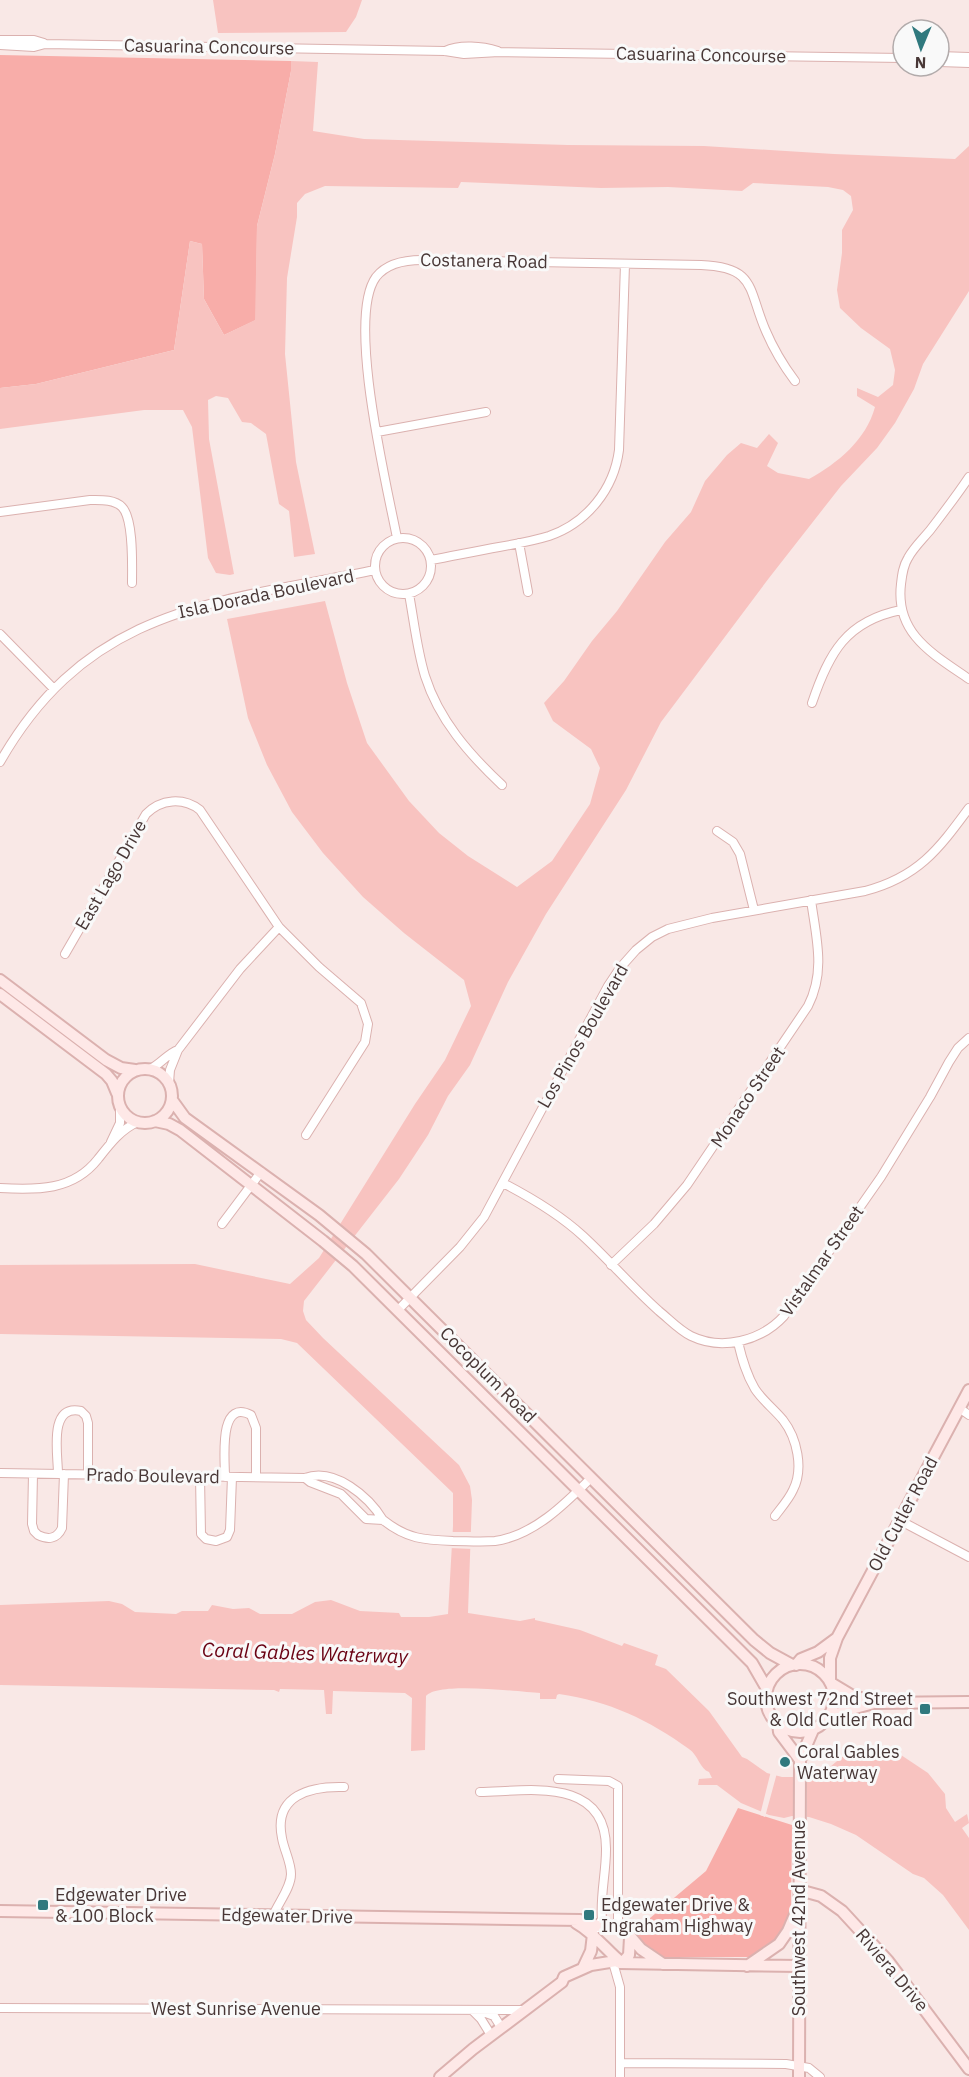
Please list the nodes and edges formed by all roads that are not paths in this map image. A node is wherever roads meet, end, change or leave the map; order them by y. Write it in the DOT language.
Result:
graph roads {
  1 [pos="0,40"];
  2 [pos="45,44"];
  3 [pos="0,45"];
  4 [pos="951,56"];
  5 [pos="969,57"];
  6 [pos="891,58"];
  7 [pos="951,62"];
  8 [pos="969,63"];
  9 [pos="625,264"];
  10 [pos="795,381"];
  11 [pos="486,412"];
  12 [pos="377,432"];
  13 [pos="969,477"];
  14 [pos="0,512"];
  15 [pos="397,538"];
  16 [pos="519,543"];
  17 [pos="430,561"];
  18 [pos="375,570"];
  19 [pos="132,583"];
  20 [pos="528,592"];
  21 [pos="409,594"];
  22 [pos="901,610"];
  23 [pos="0,633"];
  24 [pos="969,679"];
  25 [pos="54,689"];
  26 [pos="812,704"];
  27 [pos="0,762"];
  28 [pos="502,785"];
  29 [pos="969,808"];
  30 [pos="717,831"];
  31 [pos="811,900"];
  32 [pos="753,910"];
  33 [pos="279,927"];
  34 [pos="65,954"];
  35 [pos="0,980"];
  36 [pos="0,994"];
  37 [pos="969,1038"];
  38 [pos="178,1050"];
  39 [pos="150,1069"];
  40 [pos="135,1070"];
  41 [pos="169,1083"];
  42 [pos="118,1094"];
  43 [pos="172,1100"];
  44 [pos="120,1107"];
  45 [pos="155,1121"];
  46 [pos="138,1122"];
  47 [pos="306,1135"];
  48 [pos="111,1142"];
  49 [pos="261,1172"];
  50 [pos="503,1183"];
  51 [pos="251,1186"];
  52 [pos="0,1188"];
  53 [pos="222,1224"];
  54 [pos="611,1265"];
  55 [pos="411,1298"];
  56 [pos="398,1310"];
  57 [pos="738,1342"];
  58 [pos="969,1390"];
  59 [pos="959,1408"];
  60 [pos="969,1415"];
  61 [pos="0,1473"];
  62 [pos="33,1474"];
  63 [pos="61,1474"];
  64 [pos="88,1474"];
  65 [pos="200,1476"];
  66 [pos="229,1477"];
  67 [pos="256,1477"];
  68 [pos="305,1478"];
  69 [pos="591,1478"];
  70 [pos="579,1490"];
  71 [pos="775,1516"];
  72 [pos="383,1520"];
  73 [pos="899,1520"];
  74 [pos="969,1557"];
  75 [pos="837,1638"];
  76 [pos="794,1665"];
  77 [pos="831,1683"];
  78 [pos="767,1689"];
  79 [pos="969,1702"];
  80 [pos="874,1703"];
  81 [pos="826,1720"];
  82 [pos="778,1724"];
  83 [pos="813,1730"];
  84 [pos="800,1765"];
  85 [pos="558,1779"];
  86 [pos="344,1787"];
  87 [pos="480,1792"];
  88 [pos="799,1890"];
  89 [pos="799,1907"];
  90 [pos="0,1911"];
  91 [pos="273,1916"];
  92 [pos="604,1927"];
  93 [pos="630,1938"];
  94 [pos="603,1946"];
  95 [pos="619,1964"];
  96 [pos="663,1964"];
  97 [pos="747,1966"];
  98 [pos="799,1966"];
  99 [pos="583,1968"];
  100 [pos="562,1982"];
  101 [pos="0,2008"];
  102 [pos="524,2010"];
  103 [pos="476,2011"];
  104 [pos="501,2027"];
  105 [pos="491,2035"];
  106 [pos="620,2063"];
  107 [pos="969,2069"];
  108 [pos="799,2071"];
  109 [pos="440,2077"];
  110 [pos="620,2077"];
  111 [pos="820,2077"];
  1 -- 2 [label="street, Casuarina Concourse"];
  2 -- 3 [label="street, Casuarina Concourse"];
  2 -- 6 [label="street, Casuarina Concourse"];
  4 -- 5 [label="street"];
  7 -- 8 [label="street"];
  9 -- 10 [label="street, Costanera Road"];
  9 -- 12 [label="street, Costanera Road"];
  9 -- 16 [label="street"];
  11 -- 12 [label="street"];
  12 -- 15 [label="street, Costanera Road"];
  13 -- 22 [label="street"];
  14 -- 19 [label="street"];
  15 -- 17 [label="street"];
  15 -- 18 [label="street"];
  16 -- 17 [label="street"];
  16 -- 20 [label="street"];
  17 -- 21 [label="street"];
  18 -- 21 [label="street"];
  18 -- 25 [label="street, Isla Dorada Boulevard"];
  21 -- 28 [label="street"];
  22 -- 24 [label="street"];
  22 -- 26 [label="street"];
  23 -- 25 [label="street"];
  25 -- 27 [label="street, Isla Dorada Boulevard"];
  29 -- 31 [label="street, Los Pinos Boulevard"];
  30 -- 32 [label="street"];
  31 -- 32 [label="street, Los Pinos Boulevard"];
  31 -- 54 [label="street, Monaco Street"];
  32 -- 50 [label="street, Los Pinos Boulevard"];
  33 -- 34 [label="street, East Lago Drive"];
  33 -- 38 [label="street"];
  33 -- 47 [label="street, East Lago Drive"];
  35 -- 40 [label="street"];
  36 -- 42 [label="street"];
  37 -- 57 [label="street, Vistalmar Street"];
  38 -- 39 [label="street"];
  38 -- 41 [label="street"];
  39 -- 40 [label="street"];
  39 -- 41 [label="street"];
  40 -- 42 [label="street"];
  41 -- 43 [label="street"];
  42 -- 44 [label="street"];
  43 -- 45 [label="street"];
  43 -- 49 [label="street, Cocoplum Road"];
  44 -- 46 [label="street"];
  44 -- 48 [label="street"];
  45 -- 46 [label="street, Cocoplum Road"];
  45 -- 51 [label="street, Cocoplum Road"];
  46 -- 48 [label="street"];
  48 -- 52 [label="street"];
  49 -- 51 [label="street"];
  49 -- 55 [label="street, Cocoplum Road"];
  50 -- 54 [label="street, Vistalmar Street"];
  50 -- 55 [label="street, Los Pinos Boulevard"];
  51 -- 53 [label="street"];
  51 -- 56 [label="street, Cocoplum Road"];
  54 -- 57 [label="street, Vistalmar Street"];
  55 -- 56 [label="street, Los Pinos Boulevard"];
  55 -- 69 [label="street, Cocoplum Road"];
  56 -- 70 [label="street, Cocoplum Road"];
  57 -- 71 [label="street"];
  58 -- 59 [label="street, Old Cutler Road"];
  59 -- 60 [label="street"];
  59 -- 73 [label="street, Old Cutler Road"];
  61 -- 62 [label="street, Prado Boulevard"];
  62 -- 63 [label="street, Prado Boulevard"];
  62 -- 63 [label="street"];
  63 -- 64 [label="street, Prado Boulevard"];
  63 -- 64 [label="street"];
  64 -- 65 [label="street, Prado Boulevard"];
  65 -- 66 [label="street, Prado Boulevard"];
  65 -- 66 [label="street"];
  66 -- 67 [label="street, Prado Boulevard"];
  66 -- 67 [label="street"];
  67 -- 68 [label="street, Prado Boulevard"];
  68 -- 72 [label="street, Prado Boulevard"];
  68 -- 72 [label="street, Prado Boulevard"];
  69 -- 70 [label="street, Prado Boulevard"];
  69 -- 76 [label="street, Cocoplum Road"];
  70 -- 72 [label="street, Prado Boulevard"];
  70 -- 78 [label="street, Cocoplum Road"];
  73 -- 74 [label="street"];
  73 -- 75 [label="street, Old Cutler Road"];
  75 -- 76 [label="street, Old Cutler Road"];
  75 -- 77 [label="street, Old Cutler Road"];
  76 -- 77 [label="street"];
  76 -- 78 [label="street"];
  77 -- 80 [label="street"];
  77 -- 81 [label="street"];
  78 -- 82 [label="street"];
  79 -- 80 [label="street"];
  80 -- 81 [label="street"];
  81 -- 83 [label="street"];
  82 -- 83 [label="street"];
  82 -- 84 [label="street"];
  83 -- 84 [label="street, Southwest 42nd Avenue"];
  84 -- 88 [label="street, Southwest 42nd Avenue"];
  85 -- 92 [label="street"];
  86 -- 91 [label="street"];
  87 -- 92 [label="street"];
  88 -- 89 [label="street, Southwest 42nd Avenue"];
  88 -- 107 [label="street, Riviera Drive"];
  89 -- 97 [label="street"];
  89 -- 98 [label="street, Southwest 42nd Avenue"];
  90 -- 91 [label="street, Edgewater Drive"];
  91 -- 92 [label="street, Edgewater Drive"];
  92 -- 93 [label="street"];
  92 -- 94 [label="street, Edgewater Drive"];
  92 -- 94 [label="street"];
  92 -- 99 [label="street"];
  93 -- 95 [label="street"];
  93 -- 96 [label="street"];
  94 -- 95 [label="street, Edgewater Drive"];
  95 -- 96 [label="street"];
  95 -- 99 [label="street"];
  95 -- 100 [label="street"];
  95 -- 106 [label="street"];
  96 -- 97 [label="street"];
  97 -- 98 [label="street"];
  98 -- 108 [label="street, Southwest 42nd Avenue"];
  99 -- 100 [label="street"];
  100 -- 102 [label="street"];
  101 -- 103 [label="street, West Sunrise Avenue"];
  102 -- 103 [label="street, West Sunrise Avenue"];
  102 -- 104 [label="street"];
  103 -- 104 [label="street"];
  103 -- 105 [label="street"];
  104 -- 105 [label="street"];
  105 -- 109 [label="street"];
  106 -- 108 [label="street"];
  106 -- 110 [label="street"];
  108 -- 111 [label="street"];
}
